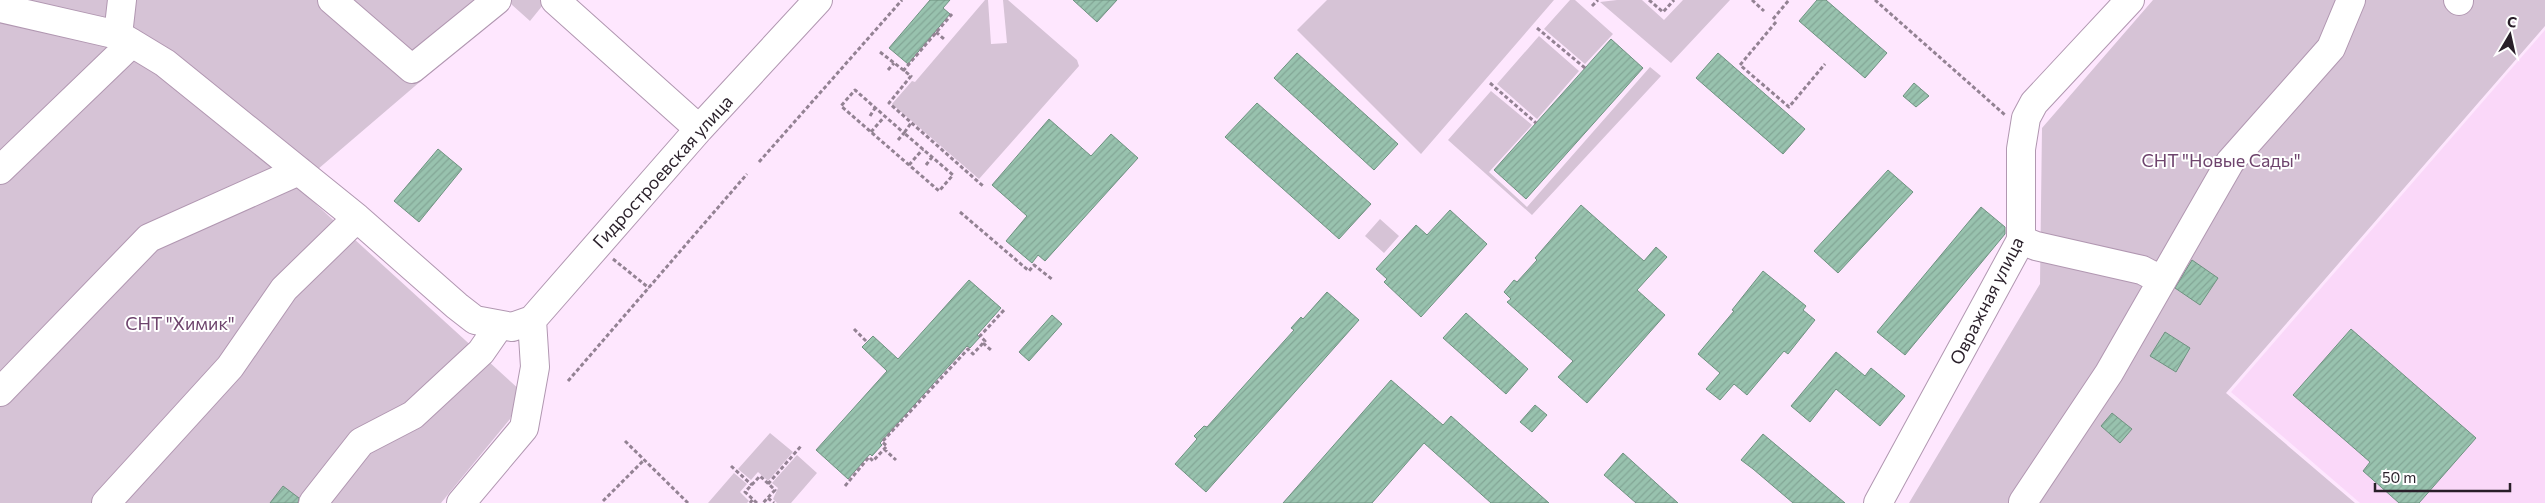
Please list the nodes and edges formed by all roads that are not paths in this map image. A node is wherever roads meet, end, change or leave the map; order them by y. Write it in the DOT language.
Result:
graph roads {
  1 [pos="122,0"];
  2 [pos="332,0"];
  3 [pos="497,0"];
  4 [pos="555,0"];
  5 [pos="818,0"];
  6 [pos="2130,0"];
  7 [pos="2351,0"];
  8 [pos="0,8"];
  9 [pos="125,39"];
  10 [pos="699,129"];
  11 [pos="0,170"];
  12 [pos="299,171"];
  13 [pos="357,218"];
  14 [pos="2021,240"];
  15 [pos="2162,280"];
  16 [pos="532,320"];
  17 [pos="499,326"];
  18 [pos="0,392"];
  19 [pos="2023,502"];
  20 [pos="106,503"];
  21 [pos="313,503"];
  22 [pos="461,503"];
  23 [pos="1878,503"];
  1 -- 9 [label="street"];
  2 -- 3 [label="street"];
  4 -- 10 [label="street"];
  5 -- 10 [label="street, Гидростроевская улица"];
  6 -- 14 [label="street, Овражная улица"];
  7 -- 15 [label="street"];
  8 -- 9 [label="street"];
  9 -- 11 [label="street"];
  9 -- 12 [label="street"];
  10 -- 16 [label="street, Гидростроевская улица"];
  12 -- 13 [label="street"];
  12 -- 18 [label="street"];
  13 -- 17 [label="street"];
  13 -- 20 [label="street"];
  14 -- 15 [label="street"];
  14 -- 23 [label="street, Овражная улица"];
  15 -- 19 [label="street"];
  16 -- 17 [label="street"];
  16 -- 22 [label="street"];
  17 -- 21 [label="street"];
}
